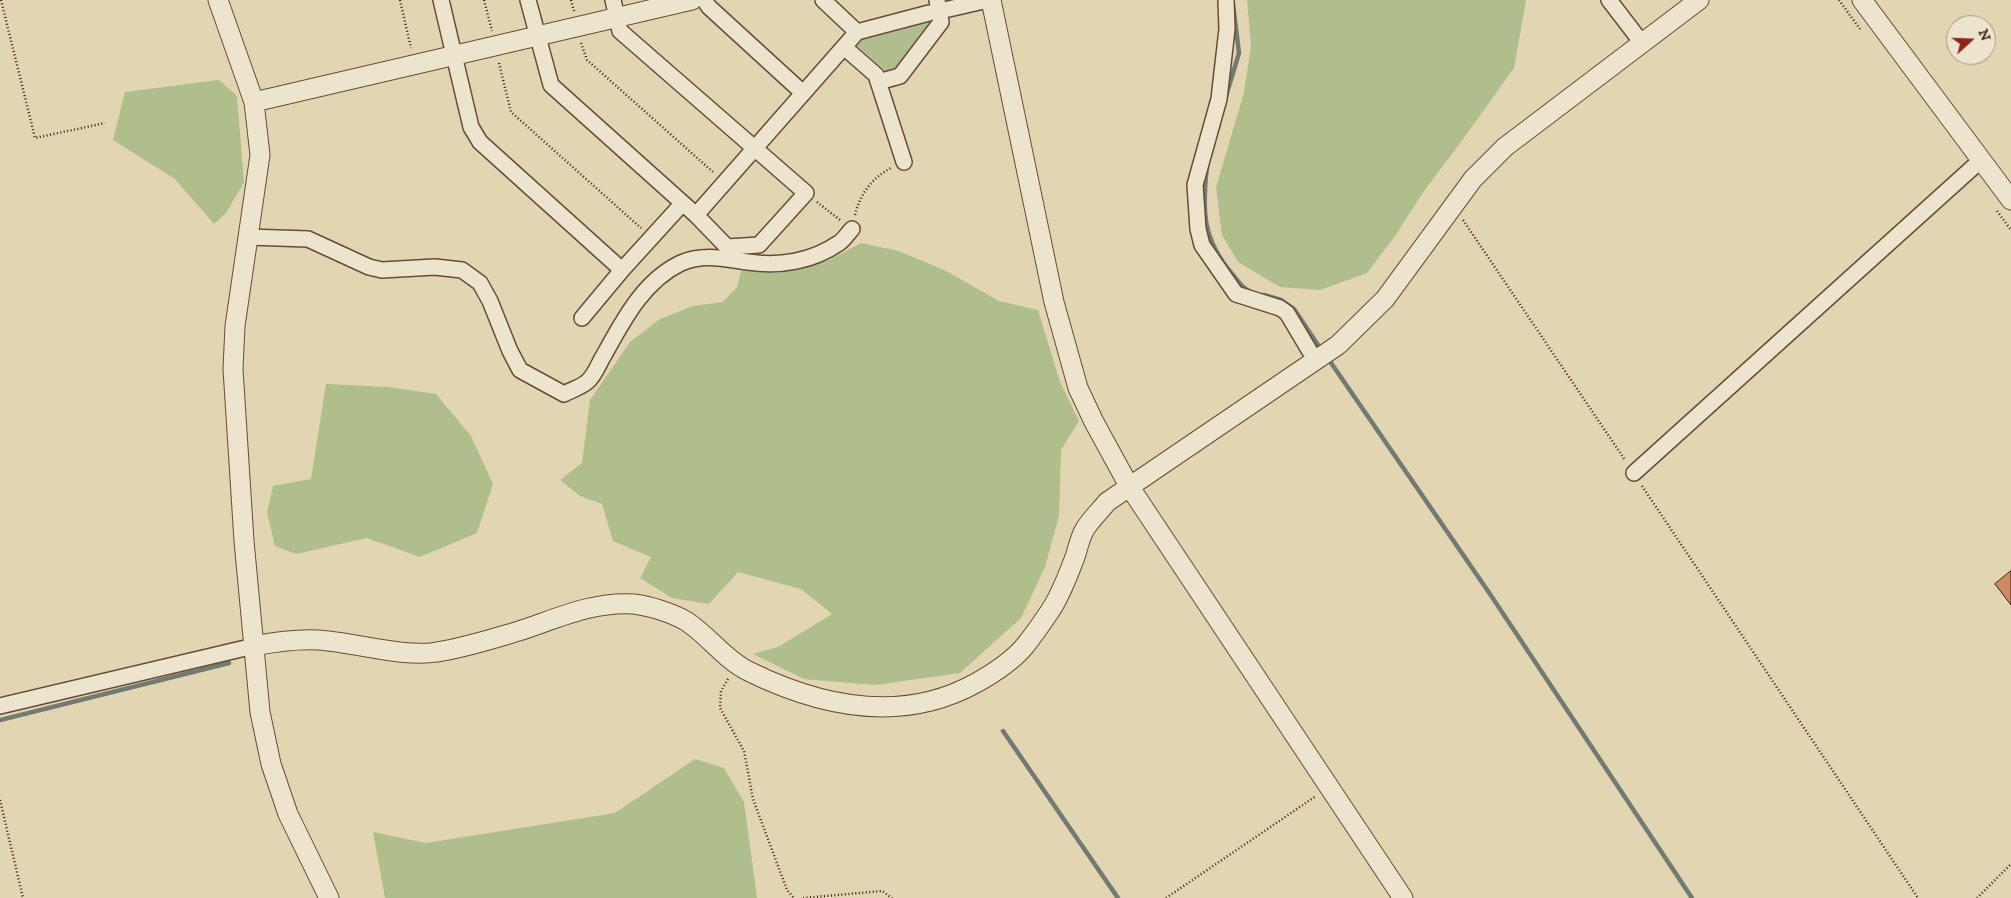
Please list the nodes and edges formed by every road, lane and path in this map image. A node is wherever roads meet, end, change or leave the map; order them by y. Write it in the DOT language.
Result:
graph roads {
  1 [pos="1,0"];
  2 [pos="218,0"];
  3 [pos="400,0"];
  4 [pos="441,0"];
  5 [pos="484,0"];
  6 [pos="528,0"];
  7 [pos="571,0"];
  8 [pos="704,0"];
  9 [pos="823,0"];
  10 [pos="990,0"];
  11 [pos="1226,0"];
  12 [pos="1609,0"];
  13 [pos="1699,0"];
  14 [pos="1862,0"];
  15 [pos="686,1"];
  16 [pos="935,8"];
  17 [pos="615,9"];
  18 [pos="578,27"];
  19 [pos="857,32"];
  20 [pos="537,36"];
  21 [pos="1642,43"];
  22 [pos="495,46"];
  23 [pos="844,47"];
  24 [pos="412,54"];
  25 [pos="454,55"];
  26 [pos="878,82"];
  27 [pos="803,93"];
  28 [pos="254,102"];
  29 [pos="105,123"];
  30 [pos="754,150"];
  31 [pos="1981,160"];
  32 [pos="904,162"];
  33 [pos="725,183"];
  34 [pos="806,193"];
  35 [pos="2011,200"];
  36 [pos="682,204"];
  37 [pos="1452,206"];
  38 [pos="696,215"];
  39 [pos="852,228"];
  40 [pos="248,237"];
  41 [pos="652,237"];
  42 [pos="622,270"];
  43 [pos="582,318"];
  44 [pos="1322,356"];
  45 [pos="1634,473"];
  46 [pos="1129,486"];
  47 [pos="254,646"];
  48 [pos="736,664"];
  49 [pos="0,706"];
  50 [pos="1330,787"];
  51 [pos="0,800"];
  52 [pos="2011,864"];
  53 [pos="23,898"];
  54 [pos="329,898"];
  55 [pos="794,898"];
  56 [pos="803,898"];
  57 [pos="892,898"];
  58 [pos="1166,898"];
  59 [pos="1404,898"];
  60 [pos="1918,898"];
  61 [pos="1977,898"];
  1 -- 29 [label="path"];
  2 -- 28 [label="street"];
  3 -- 24 [label="path"];
  4 -- 25 [label="street"];
  5 -- 22 [label="path"];
  6 -- 20 [label="street"];
  7 -- 18 [label="path"];
  8 -- 27 [label="street"];
  9 -- 19 [label="street"];
  10 -- 16 [label="street"];
  10 -- 46 [label="street"];
  11 -- 44 [label="street"];
  12 -- 21 [label="street"];
  13 -- 21 [label="street"];
  14 -- 31 [label="street"];
  15 -- 17 [label="street"];
  16 -- 19 [label="street"];
  16 -- 26 [label="street"];
  17 -- 18 [label="street"];
  17 -- 30 [label="street"];
  18 -- 20 [label="street"];
  18 -- 33 [label="path"];
  19 -- 23 [label="street"];
  20 -- 22 [label="street"];
  20 -- 36 [label="street"];
  21 -- 37 [label="street"];
  22 -- 25 [label="street"];
  22 -- 41 [label="path"];
  23 -- 26 [label="street"];
  23 -- 27 [label="street"];
  25 -- 28 [label="street"];
  25 -- 42 [label="street"];
  26 -- 32 [label="street"];
  27 -- 30 [label="street"];
  28 -- 40 [label="street"];
  30 -- 33 [label="street"];
  30 -- 34 [label="street"];
  31 -- 35 [label="street"];
  31 -- 45 [label="street"];
  32 -- 39 [label="path"];
  33 -- 38 [label="street"];
  34 -- 38 [label="street"];
  34 -- 39 [label="path"];
  36 -- 38 [label="street"];
  36 -- 41 [label="street"];
  37 -- 44 [label="street"];
  37 -- 45 [label="path"];
  39 -- 40 [label="street"];
  40 -- 47 [label="street"];
  41 -- 42 [label="street"];
  42 -- 43 [label="street"];
  44 -- 46 [label="street"];
  45 -- 60 [label="path"];
  46 -- 48 [label="street"];
  46 -- 50 [label="street"];
  47 -- 48 [label="street"];
  47 -- 49 [label="street"];
  47 -- 54 [label="street"];
  48 -- 55 [label="path"];
  50 -- 58 [label="path"];
  50 -- 59 [label="street"];
  51 -- 53 [label="path"];
  52 -- 61 [label="path"];
  56 -- 57 [label="path"];
}
